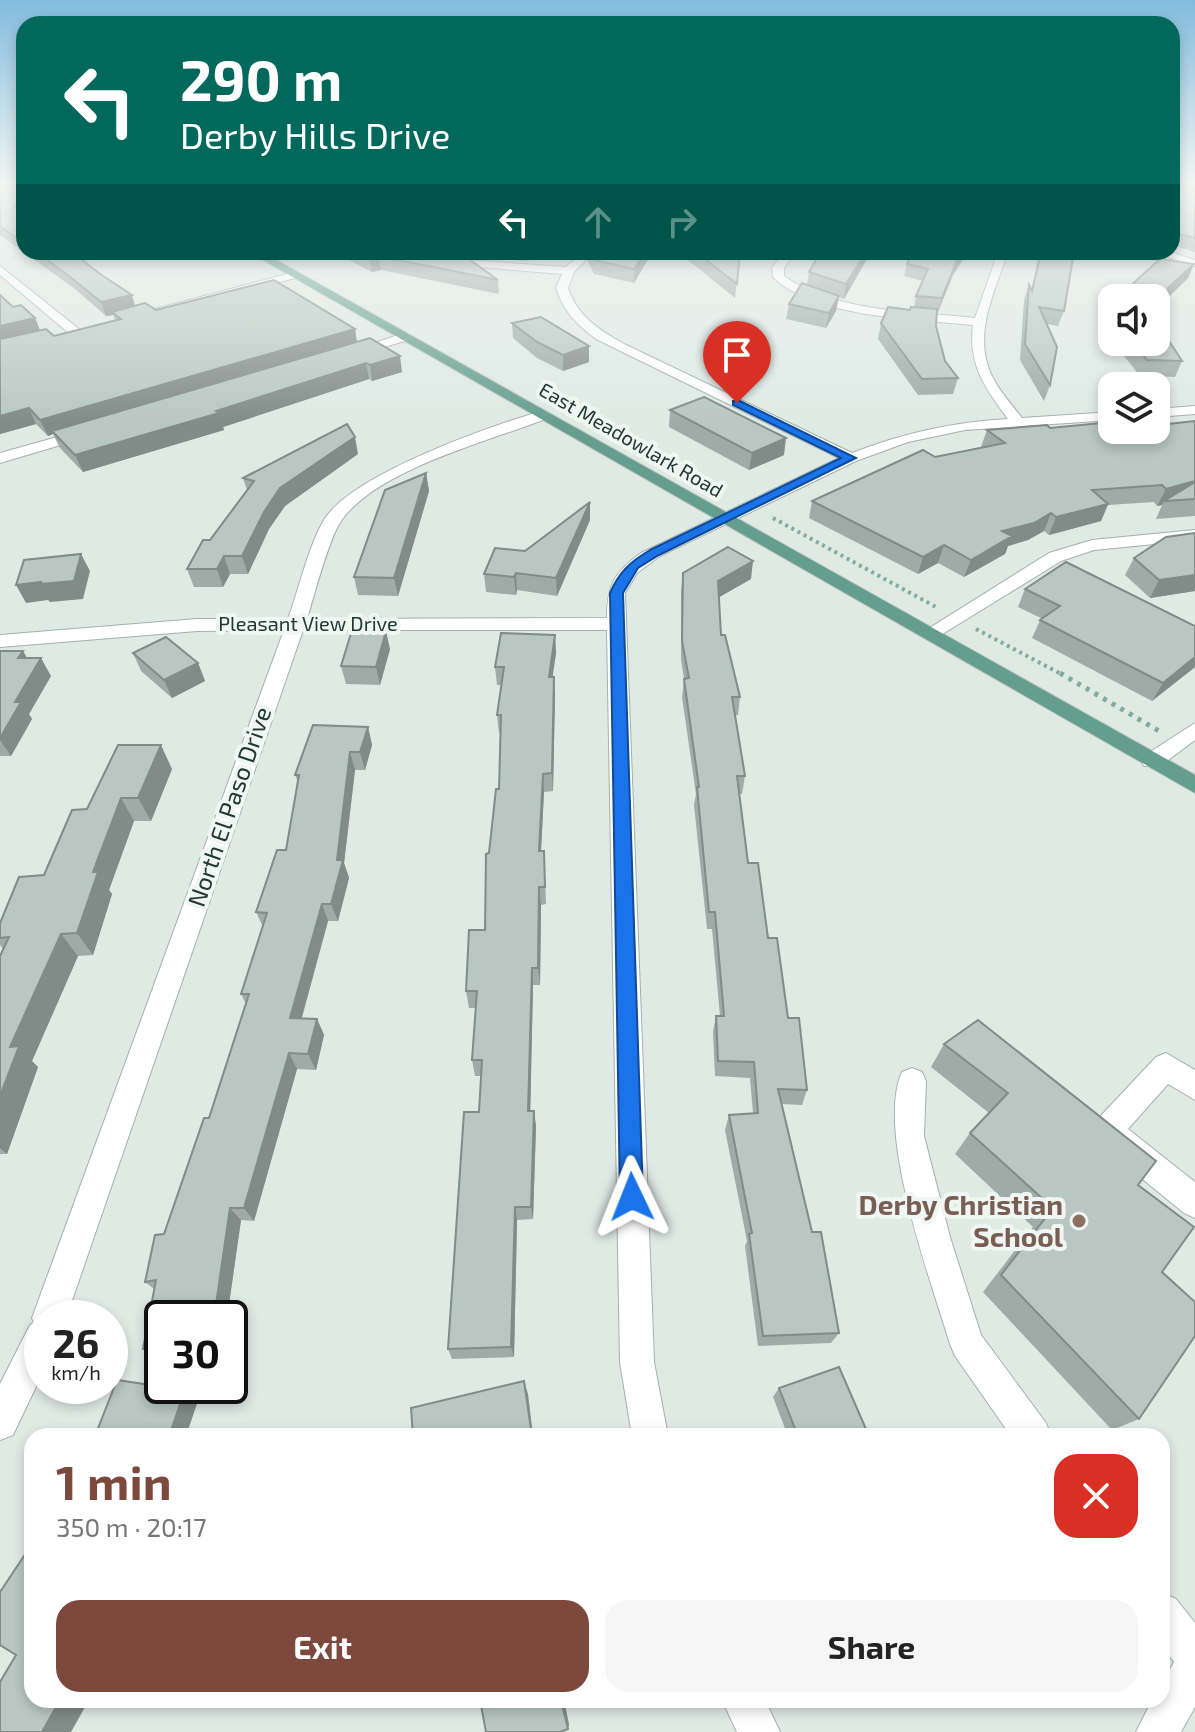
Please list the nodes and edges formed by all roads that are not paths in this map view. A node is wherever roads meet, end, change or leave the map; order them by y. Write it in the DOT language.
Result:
graph roads {
  1 [pos="273,263"];
  2 [pos="466,263"];
  3 [pos="578,263"];
  4 [pos="782,263"];
  5 [pos="999,263"];
  6 [pos="0,269"];
  7 [pos="569,271"];
  8 [pos="295,275"];
  9 [pos="134,316"];
  10 [pos="979,322"];
  11 [pos="60,335"];
  12 [pos="404,337"];
  13 [pos="338,357"];
  14 [pos="1195,410"];
  15 [pos="1170,412"];
  16 [pos="543,415"];
  17 [pos="1098,417"];
  18 [pos="1018,422"];
  19 [pos="107,427"];
  20 [pos="0,458"];
  21 [pos="851,458"];
  22 [pos="725,518"];
  23 [pos="1195,535"];
  24 [pos="617,624"];
  25 [pos="295,625"];
  26 [pos="929,634"];
  27 [pos="0,641"];
  28 [pos="1195,730"];
  29 [pos="1152,761"];
  30 [pos="1195,785"];
  31 [pos="912,1081"];
  32 [pos="1195,1087"];
  33 [pos="1195,1202"];
  34 [pos="55,1300"];
  35 [pos="24,1373"];
  36 [pos="0,1422"];
  37 [pos="649,1428"];
  38 [pos="1027,1428"];
  39 [pos="1170,1623"];
  40 [pos="1195,1656"];
  41 [pos="1195,1667"];
  42 [pos="747,1708"];
  43 [pos="759,1732"];
  44 [pos="1157,1732"];
  1 -- 8 [label="main road, East Meadowlark Road"];
  2 -- 7 [label="street"];
  3 -- 7 [label="street"];
  4 -- 10 [label="street"];
  5 -- 10 [label="street"];
  6 -- 11 [label="street"];
  7 -- 21 [label="street"];
  8 -- 9 [label="street"];
  8 -- 12 [label="main road, East Meadowlark Road"];
  10 -- 18 [label="street"];
  12 -- 13 [label="street"];
  12 -- 16 [label="main road, East Meadowlark Road"];
  14 -- 15 [label="street"];
  16 -- 22 [label="main road, East Meadowlark Road"];
  16 -- 25 [label="street, North El Paso Drive"];
  17 -- 18 [label="street"];
  18 -- 21 [label="street"];
  19 -- 20 [label="street"];
  21 -- 22 [label="street"];
  22 -- 24 [label="street"];
  22 -- 26 [label="main road, East Meadowlark Road"];
  23 -- 26 [label="street"];
  24 -- 25 [label="street, Pleasant View Drive"];
  24 -- 37 [label="street"];
  25 -- 27 [label="street, Pleasant View Drive"];
  25 -- 34 [label="street, North El Paso Drive"];
  26 -- 29 [label="main road, East Meadowlark Road"];
  28 -- 29 [label="street"];
  29 -- 30 [label="main road, East Meadowlark Road"];
  31 -- 38 [label="street"];
  32 -- 33 [label="street"];
  35 -- 36 [label="street"];
  39 -- 40 [label="street"];
  41 -- 44 [label="street"];
  42 -- 43 [label="street"];
}
